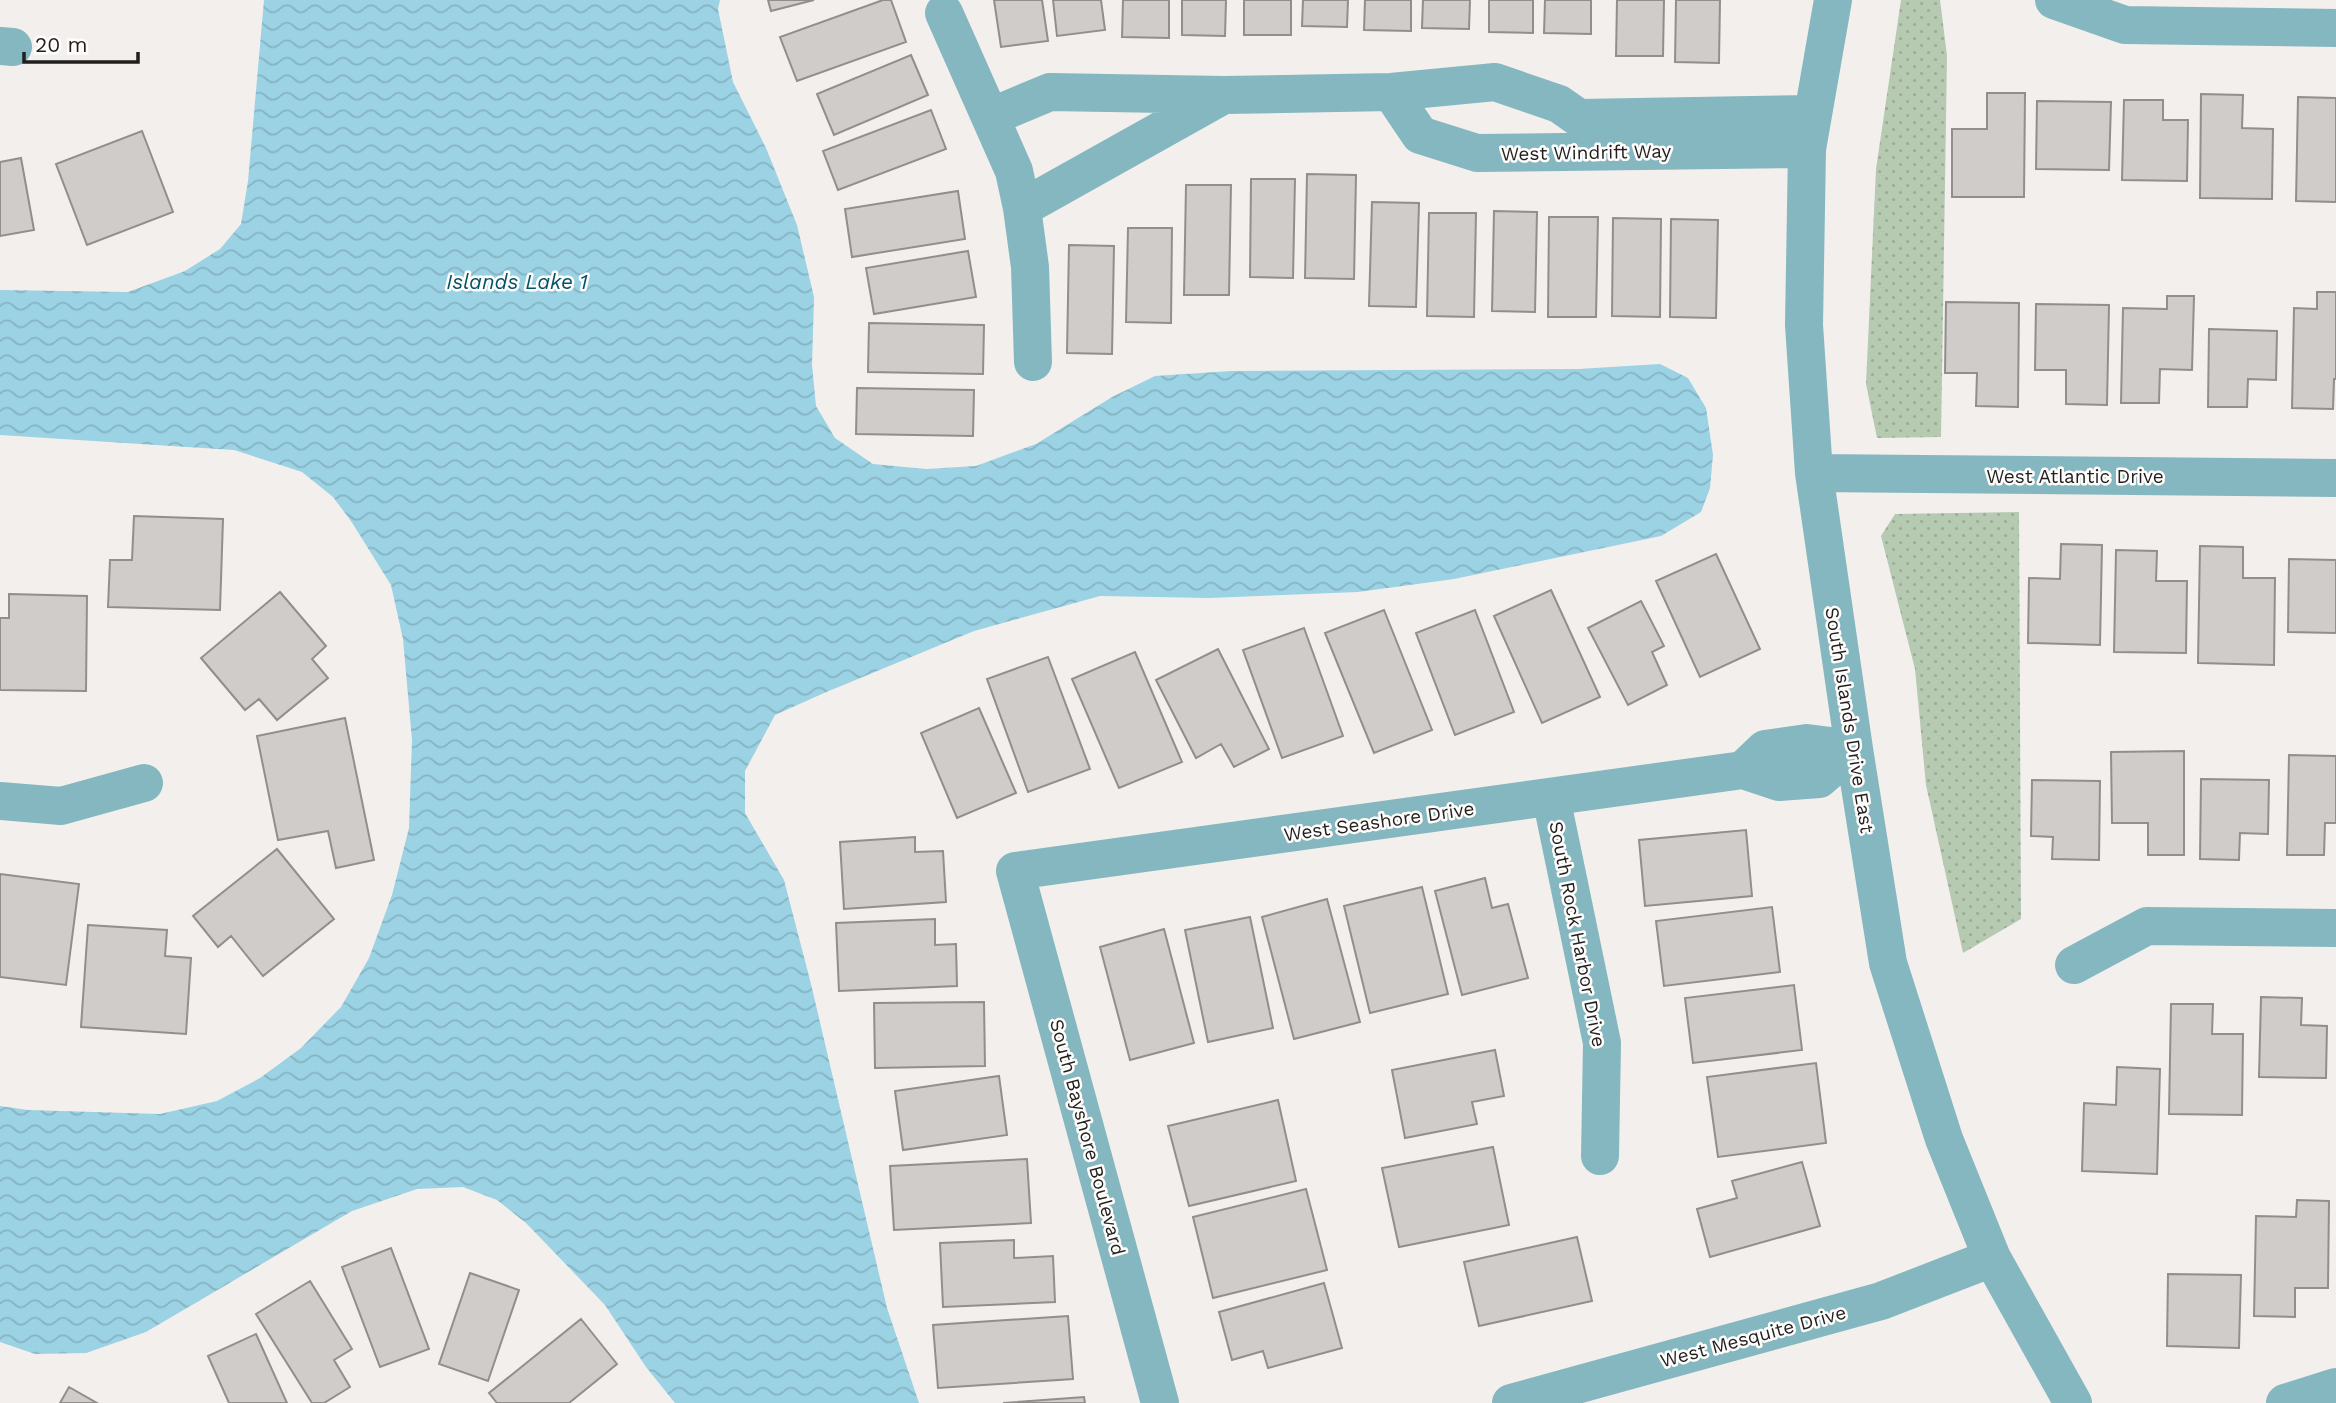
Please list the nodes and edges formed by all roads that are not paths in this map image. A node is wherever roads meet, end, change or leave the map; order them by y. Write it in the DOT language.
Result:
graph roads {
  1 [pos="1833,0"];
  2 [pos="2054,0"];
  3 [pos="944,13"];
  4 [pos="2336,29"];
  5 [pos="1391,92"];
  6 [pos="1224,95"];
  7 [pos="989,117"];
  8 [pos="1810,132"];
  9 [pos="1022,208"];
  10 [pos="1033,362"];
  11 [pos="1814,474"];
  12 [pos="2336,478"];
  13 [pos="1854,749"];
  14 [pos="144,783"];
  15 [pos="1551,797"];
  16 [pos="0,801"];
  17 [pos="1016,871"];
  18 [pos="2336,928"];
  19 [pos="2074,965"];
  20 [pos="1600,1156"];
  21 [pos="1992,1258"];
  22 [pos="2336,1387"];
  23 [pos="1160,1403"];
  24 [pos="1511,1403"];
  25 [pos="2073,1403"];
  26 [pos="2285,1403"];
  1 -- 8 [label="street, South Islands Drive East"];
  2 -- 4 [label="street"];
  3 -- 7 [label="street"];
  5 -- 6 [label="street, West Windrift Way"];
  5 -- 8 [label="street, West Windrift Way"];
  5 -- 8 [label="street, West Windrift Way"];
  6 -- 7 [label="street, West Windrift Way"];
  6 -- 9 [label="street, West Windrift Way"];
  7 -- 9 [label="street"];
  8 -- 11 [label="street, South Islands Drive East"];
  9 -- 10 [label="street"];
  11 -- 12 [label="street, West Atlantic Drive"];
  11 -- 13 [label="street, South Islands Drive East"];
  13 -- 15 [label="street, West Seashore Drive"];
  13 -- 21 [label="street, South Islands Drive East"];
  14 -- 16 [label="street"];
  15 -- 17 [label="street, West Seashore Drive"];
  15 -- 20 [label="street, South Rock Harbor Drive"];
  17 -- 23 [label="street, South Bayshore Boulevard"];
  18 -- 19 [label="street"];
  21 -- 24 [label="street, West Mesquite Drive"];
  21 -- 25 [label="street, South Islands Drive East"];
  22 -- 26 [label="street"];
}
